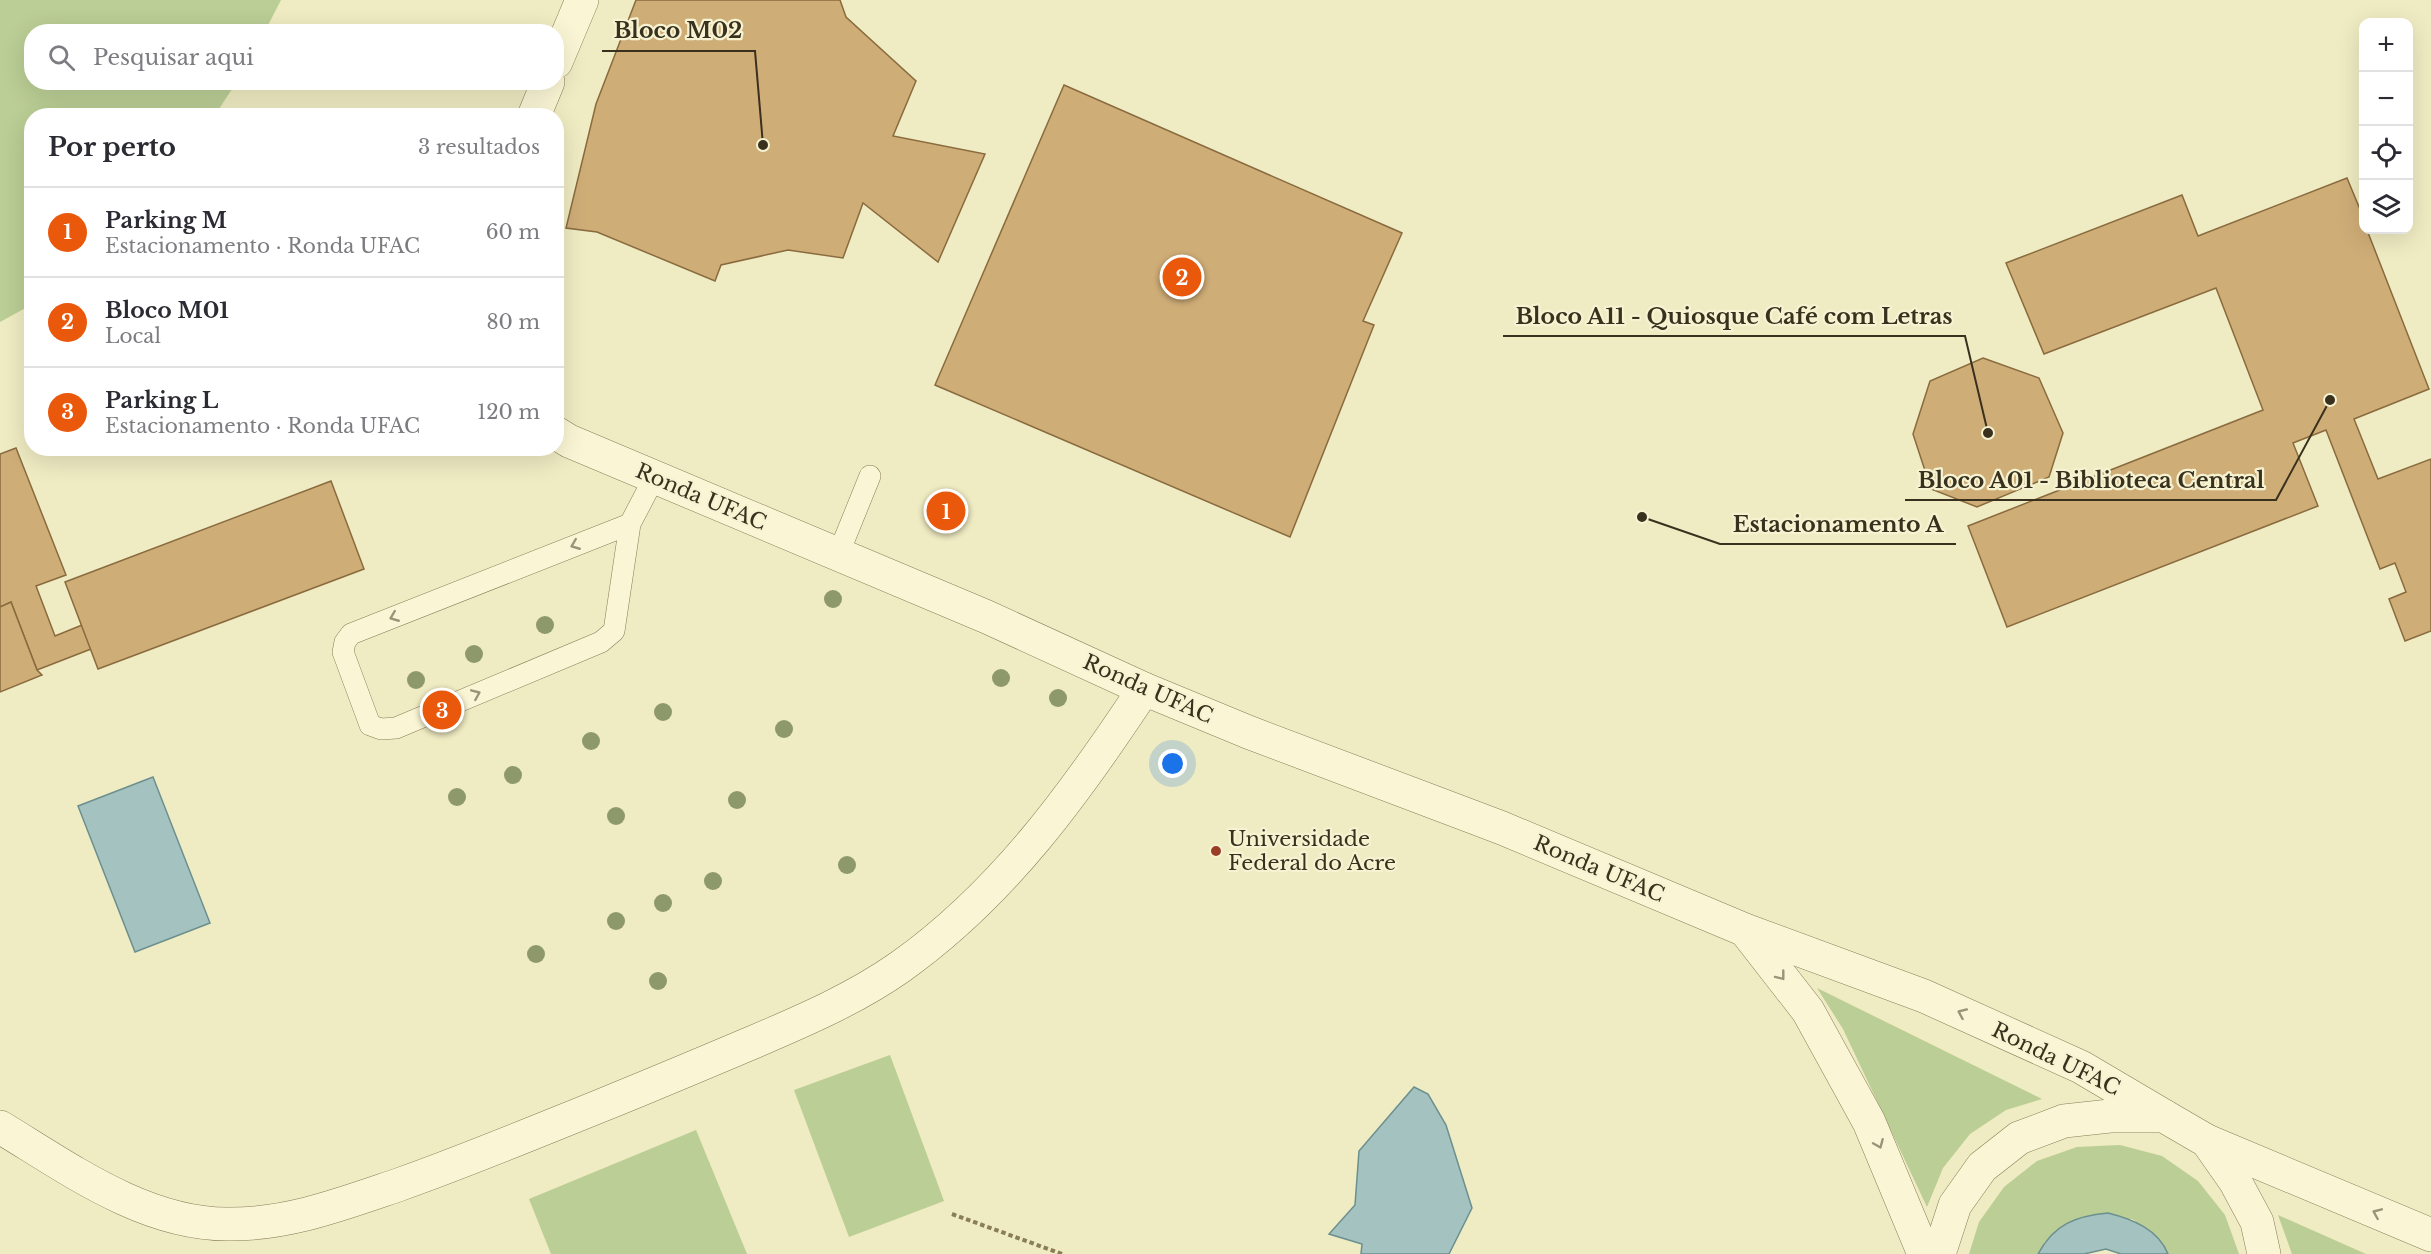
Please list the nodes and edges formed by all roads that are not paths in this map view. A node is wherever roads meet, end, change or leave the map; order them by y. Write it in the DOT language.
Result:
graph roads {
  1 [pos="582,0"];
  2 [pos="564,43"];
  3 [pos="545,90"];
  4 [pos="537,108"];
  5 [pos="564,438"];
  6 [pos="870,476"];
  7 [pos="654,478"];
  8 [pos="630,524"];
  9 [pos="838,555"];
  10 [pos="1144,689"];
  11 [pos="1745,930"];
  12 [pos="2164,1116"];
  13 [pos="0,1127"];
  14 [pos="2207,1141"];
  15 [pos="2431,1235"];
  16 [pos="1924,1254"];
  17 [pos="1939,1254"];
  18 [pos="2264,1254"];
  1 -- 2 [label="street"];
  3 -- 4 [label="street"];
  5 -- 7 [label="street, Ronda UFAC"];
  6 -- 9 [label="lane"];
  7 -- 8 [label="lane"];
  7 -- 9 [label="street, Ronda UFAC"];
  8 -- 8 [label="lane, one-way"];
  9 -- 10 [label="street, Ronda UFAC"];
  10 -- 11 [label="street, Ronda UFAC"];
  10 -- 13 [label="street"];
  12 -- 11 [label="street, Ronda UFAC, one-way"];
  11 -- 16 [label="street, Ronda UFAC, one-way"];
  12 -- 14 [label="street, Ronda UFAC"];
  12 -- 17 [label="street"];
  15 -- 14 [label="street, one-way"];
  14 -- 18 [label="street"];
}
